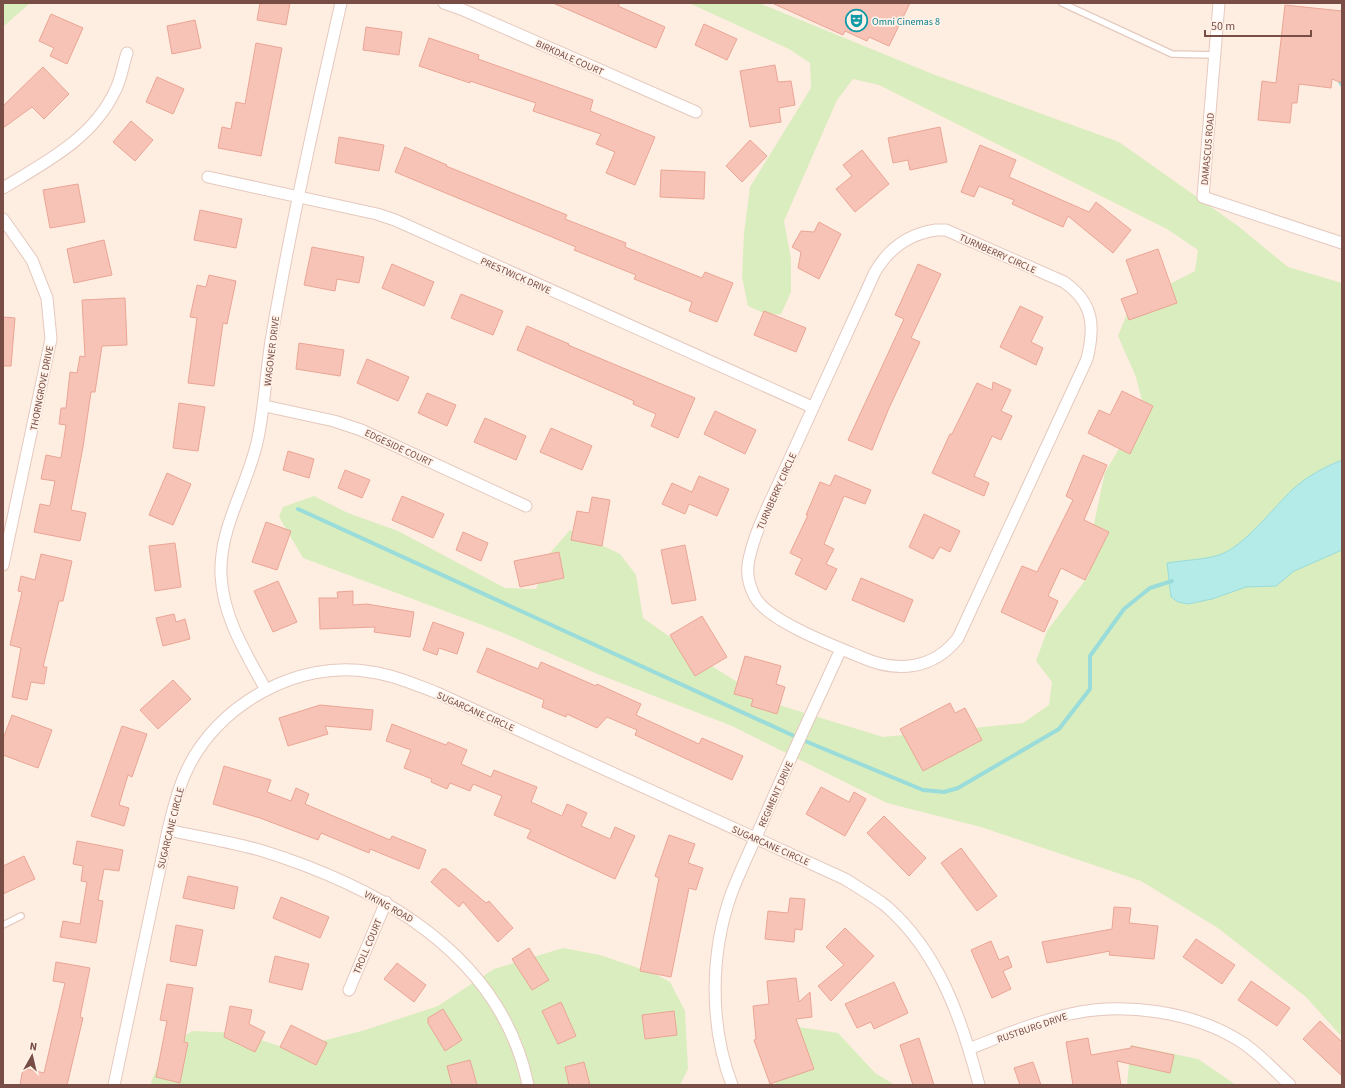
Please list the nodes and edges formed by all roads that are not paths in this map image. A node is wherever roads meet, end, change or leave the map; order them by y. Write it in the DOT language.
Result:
graph roads {
  1 [pos="341,3"];
  2 [pos="444,3"];
  3 [pos="1062,3"];
  4 [pos="1219,3"];
  5 [pos="127,53"];
  6 [pos="1215,55"];
  7 [pos="696,112"];
  8 [pos="208,177"];
  9 [pos="3,188"];
  10 [pos="297,196"];
  11 [pos="3,219"];
  12 [pos="1342,243"];
  13 [pos="265,406"];
  14 [pos="812,407"];
  15 [pos="526,506"];
  16 [pos="3,565"];
  17 [pos="841,648"];
  18 [pos="266,690"];
  19 [pos="168,830"];
  20 [pos="755,838"];
  21 [pos="386,902"];
  22 [pos="21,916"];
  23 [pos="3,925"];
  24 [pos="349,990"];
  25 [pos="969,1049"];
  26 [pos="114,1085"];
  27 [pos="528,1085"];
  28 [pos="732,1085"];
  29 [pos="979,1085"];
  30 [pos="1290,1085"];
  1 -- 10 [label="street, WAGONER DRIVE"];
  2 -- 7 [label="street, BIRKDALE COURT"];
  3 -- 6 [label="lane"];
  4 -- 6 [label="street, DAMASCUS ROAD"];
  5 -- 9 [label="street"];
  6 -- 12 [label="street, DAMASCUS ROAD"];
  8 -- 10 [label="street, PRESTWICK DRIVE"];
  10 -- 13 [label="street, WAGONER DRIVE"];
  10 -- 14 [label="street, PRESTWICK DRIVE"];
  11 -- 16 [label="street, THORNGROVE DRIVE"];
  13 -- 15 [label="street, EDGESIDE COURT"];
  13 -- 18 [label="street, WAGONER DRIVE"];
  14 -- 17 [label="street, TURNBERRY CIRCLE"];
  14 -- 17 [label="street, TURNBERRY CIRCLE"];
  17 -- 20 [label="street, REGIMENT DRIVE"];
  18 -- 19 [label="street, SUGARCANE CIRCLE"];
  18 -- 20 [label="street, SUGARCANE CIRCLE"];
  19 -- 21 [label="street, VIKING ROAD"];
  19 -- 26 [label="street, SUGARCANE CIRCLE"];
  20 -- 25 [label="street, SUGARCANE CIRCLE"];
  20 -- 28 [label="street, REGIMENT DRIVE"];
  21 -- 24 [label="street, TROLL COURT"];
  21 -- 27 [label="street, VIKING ROAD"];
  22 -- 23 [label="lane"];
  25 -- 29 [label="street, SUGARCANE CIRCLE"];
  25 -- 30 [label="street, RUSTBURG DRIVE"];
}
